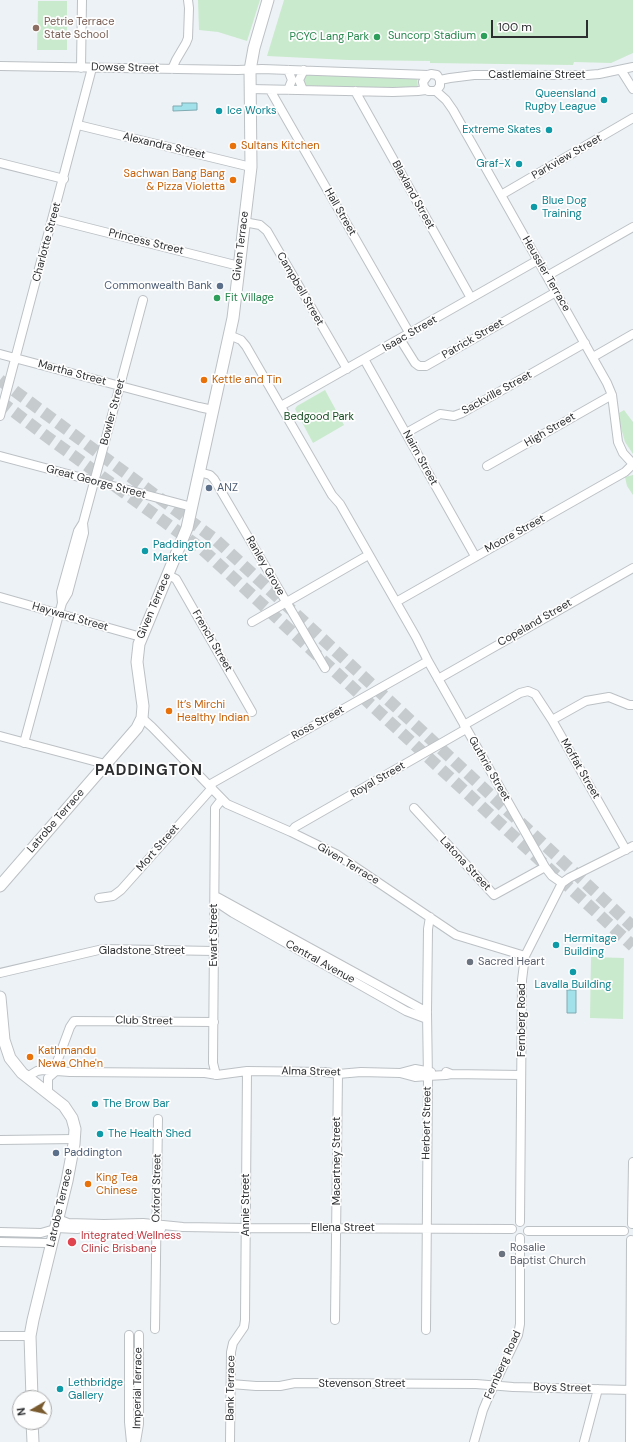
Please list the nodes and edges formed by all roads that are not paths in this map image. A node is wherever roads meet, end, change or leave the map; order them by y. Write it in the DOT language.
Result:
graph roads {
  1 [pos="82,0"];
  2 [pos="188,0"];
  3 [pos="268,0"];
  4 [pos="0,66"];
  5 [pos="633,67"];
  6 [pos="81,68"];
  7 [pos="92,68"];
  8 [pos="172,69"];
  9 [pos="250,70"];
  10 [pos="288,70"];
  11 [pos="304,70"];
  12 [pos="621,70"];
  13 [pos="428,75"];
  14 [pos="440,80"];
  15 [pos="250,89"];
  16 [pos="633,89"];
  17 [pos="270,90"];
  18 [pos="288,90"];
  19 [pos="303,90"];
  20 [pos="426,90"];
  21 [pos="355,91"];
  22 [pos="436,91"];
  23 [pos="633,118"];
  24 [pos="78,125"];
  25 [pos="0,163"];
  26 [pos="250,167"];
  27 [pos="64,179"];
  28 [pos="501,195"];
  29 [pos="53,219"];
  30 [pos="244,222"];
  31 [pos="633,227"];
  32 [pos="538,260"];
  33 [pos="239,266"];
  34 [pos="547,276"];
  35 [pos="556,292"];
  36 [pos="471,298"];
  37 [pos="143,300"];
  38 [pos="410,334"];
  39 [pos="633,334"];
  40 [pos="229,335"];
  41 [pos="400,339"];
  42 [pos="585,343"];
  43 [pos="0,354"];
  44 [pos="593,357"];
  45 [pos="16,358"];
  46 [pos="364,359"];
  47 [pos="347,369"];
  48 [pos="120,386"];
  49 [pos="612,395"];
  50 [pos="281,406"];
  51 [pos="213,410"];
  52 [pos="0,416"];
  53 [pos="406,433"];
  54 [pos="0,456"];
  55 [pos="633,464"];
  56 [pos="487,466"];
  57 [pos="199,472"];
  58 [pos="94,481"];
  59 [pos="332,495"];
  60 [pos="192,507"];
  61 [pos="475,556"];
  62 [pos="365,557"];
  63 [pos="633,568"];
  64 [pos="168,575"];
  65 [pos="0,597"];
  66 [pos="396,602"];
  67 [pos="286,603"];
  68 [pos="59,613"];
  69 [pos="252,622"];
  70 [pos="141,636"];
  71 [pos="422,650"];
  72 [pos="428,661"];
  73 [pos="325,668"];
  74 [pos="438,679"];
  75 [pos="531,691"];
  76 [pos="633,704"];
  77 [pos="252,712"];
  78 [pos="142,718"];
  79 [pos="552,720"];
  80 [pos="465,727"];
  81 [pos="0,736"];
  82 [pos="24,743"];
  83 [pos="106,764"];
  84 [pos="210,787"];
  85 [pos="222,799"];
  86 [pos="414,808"];
  87 [pos="291,832"];
  88 [pos="629,848"];
  89 [pos="545,867"];
  90 [pos="562,883"];
  91 [pos="0,886"];
  92 [pos="99,898"];
  93 [pos="215,900"];
  94 [pos="430,917"];
  95 [pos="214,951"];
  96 [pos="525,956"];
  97 [pos="0,973"];
  98 [pos="0,997"];
  99 [pos="0,1010"];
  100 [pos="427,1016"];
  101 [pos="214,1022"];
  102 [pos="2,1036"];
  103 [pos="56,1071"];
  104 [pos="247,1071"];
  105 [pos="216,1073"];
  106 [pos="427,1073"];
  107 [pos="338,1074"];
  108 [pos="521,1075"];
  109 [pos="27,1077"];
  110 [pos="48,1093"];
  111 [pos="158,1119"];
  112 [pos="74,1139"];
  113 [pos="0,1140"];
  114 [pos="633,1162"];
  115 [pos="520,1222"];
  116 [pos="104,1224"];
  117 [pos="633,1224"];
  118 [pos="56,1225"];
  119 [pos="157,1227"];
  120 [pos="80,1228"];
  121 [pos="246,1228"];
  122 [pos="336,1229"];
  123 [pos="426,1229"];
  124 [pos="512,1229"];
  125 [pos="528,1231"];
  126 [pos="624,1231"];
  127 [pos="0,1232"];
  128 [pos="520,1238"];
  129 [pos="632,1240"];
  130 [pos="0,1242"];
  131 [pos="52,1244"];
  132 [pos="336,1320"];
  133 [pos="155,1330"];
  134 [pos="426,1330"];
  135 [pos="129,1334"];
  136 [pos="139,1335"];
  137 [pos="0,1336"];
  138 [pos="30,1336"];
  139 [pos="238,1336"];
  140 [pos="231,1384"];
  141 [pos="494,1386"];
  142 [pos="598,1389"];
  143 [pos="32,1390"];
  144 [pos="630,1390"];
  145 [pos="32,1430"];
  146 [pos="33,1442"];
  147 [pos="131,1442"];
  148 [pos="136,1442"];
  149 [pos="230,1442"];
  150 [pos="474,1442"];
  151 [pos="584,1442"];
  152 [pos="630,1442"];
  1 -- 6 [label="street"];
  2 -- 8 [label="street"];
  3 -- 9 [label="main road, Given Terrace"];
  4 -- 6 [label="street, Dowse Street"];
  5 -- 12 [label="street, Castlemaine Street"];
  6 -- 7 [label="street, Dowse Street"];
  7 -- 8 [label="street, Dowse Street"];
  7 -- 24 [label="street, Charlotte Street"];
  8 -- 9 [label="street, Dowse Street"];
  9 -- 10 [label="street"];
  9 -- 15 [label="main road, Given Terrace"];
  10 -- 11 [label="street"];
  10 -- 18 [label="street"];
  11 -- 13 [label="street"];
  11 -- 19 [label="street"];
  12 -- 14 [label="street, Castlemaine Street"];
  12 -- 16 [label="street"];
  13 -- 14 [label="street"];
  13 -- 20 [label="street"];
  14 -- 22 [label="street"];
  15 -- 17 [label="street"];
  15 -- 26 [label="main road, Given Terrace"];
  17 -- 18 [label="street"];
  17 -- 38 [label="street, Hall Street"];
  18 -- 19 [label="street"];
  19 -- 21 [label="street"];
  20 -- 21 [label="street"];
  20 -- 22 [label="street"];
  21 -- 36 [label="street, Blaxland Street"];
  22 -- 28 [label="street, Heussler Terrace"];
  23 -- 28 [label="street, Parkview Street"];
  24 -- 26 [label="street, Alexandra Street"];
  24 -- 27 [label="street, Charlotte Street"];
  25 -- 27 [label="street"];
  26 -- 30 [label="main road, Given Terrace"];
  27 -- 29 [label="street, Charlotte Street"];
  28 -- 32 [label="street, Heussler Terrace"];
  29 -- 33 [label="street, Princess Street"];
  29 -- 45 [label="street, Charlotte Street"];
  30 -- 33 [label="main road, Given Terrace"];
  30 -- 47 [label="street, Campbell Street"];
  31 -- 34 [label="street"];
  32 -- 34 [label="street, Heussler Terrace"];
  32 -- 36 [label="street, Isaac Street"];
  33 -- 40 [label="main road, Given Terrace"];
  34 -- 35 [label="street, Heussler Terrace"];
  35 -- 41 [label="street, Patrick Street"];
  35 -- 42 [label="street, Heussler Terrace"];
  36 -- 38 [label="street, Isaac Street"];
  37 -- 48 [label="street, Bowler Street"];
  38 -- 41 [label="street, Isaac Street"];
  39 -- 44 [label="street"];
  40 -- 50 [label="street, Guthrie Street"];
  40 -- 51 [label="main road, Given Terrace"];
  41 -- 46 [label="street, Isaac Street"];
  42 -- 44 [label="street, Heussler Terrace"];
  42 -- 53 [label="street, Sackville Street"];
  43 -- 45 [label="street, Martha Street"];
  44 -- 49 [label="street, Heussler Terrace"];
  45 -- 48 [label="street, Martha Street"];
  45 -- 52 [label="street, Charlotte Street"];
  46 -- 47 [label="street, Isaac Street"];
  46 -- 53 [label="street, Nairn Street"];
  47 -- 50 [label="street, Isaac Street"];
  48 -- 51 [label="street, Martha Street"];
  48 -- 58 [label="street, Bowler Street"];
  49 -- 55 [label="street, Heussler Terrace"];
  49 -- 56 [label="street, High Street"];
  50 -- 59 [label="street, Guthrie Street"];
  51 -- 57 [label="main road, Given Terrace"];
  53 -- 61 [label="street, Nairn Street"];
  54 -- 58 [label="street, Great George Street"];
  55 -- 61 [label="street, Moore Street"];
  57 -- 60 [label="main road, Given Terrace"];
  57 -- 67 [label="street, Ranley Grove"];
  58 -- 60 [label="street, Great George Street"];
  58 -- 68 [label="street, Bowler Street"];
  59 -- 62 [label="street, Guthrie Street"];
  59 -- 66 [label="street, Guthrie Street"];
  60 -- 64 [label="main road, Given Terrace"];
  61 -- 66 [label="street, Moore Street"];
  62 -- 67 [label="street"];
  62 -- 71 [label="street, Guthrie Street"];
  63 -- 74 [label="street, Copeland Street"];
  64 -- 70 [label="main road, Given Terrace"];
  64 -- 77 [label="street, French Street"];
  65 -- 68 [label="street, Hayward Street"];
  66 -- 71 [label="street, Guthrie Street"];
  67 -- 69 [label="street"];
  67 -- 73 [label="street, Ranley Grove"];
  68 -- 70 [label="street, Hayward Street"];
  68 -- 82 [label="street, Bowler Street"];
  70 -- 78 [label="main road, Given Terrace"];
  71 -- 72 [label="street, Guthrie Street"];
  72 -- 74 [label="street, Guthrie Street"];
  72 -- 84 [label="street, Ross Street"];
  74 -- 80 [label="street, Guthrie Street"];
  75 -- 79 [label="street, Moffat Street"];
  75 -- 80 [label="street, Royal Street"];
  76 -- 79 [label="street"];
  78 -- 83 [label="main road, Latrobe Terrace"];
  78 -- 84 [label="street, Given Terrace"];
  79 -- 88 [label="street, Moffat Street"];
  80 -- 87 [label="street, Royal Street"];
  80 -- 89 [label="street, Guthrie Street"];
  81 -- 82 [label="street"];
  82 -- 83 [label="street"];
  83 -- 91 [label="main road, Latrobe Terrace"];
  84 -- 85 [label="street, Given Terrace"];
  84 -- 92 [label="street, Mort Street"];
  85 -- 87 [label="street, Given Terrace"];
  85 -- 93 [label="street, Ewart Street"];
  86 -- 89 [label="street, Latona Street"];
  87 -- 94 [label="street, Given Terrace"];
  88 -- 90 [label="street"];
  89 -- 90 [label="street, Guthrie Street"];
  90 -- 96 [label="street, Fernberg Road"];
  93 -- 95 [label="street, Ewart Street"];
  93 -- 100 [label="street, Central Avenue"];
  94 -- 96 [label="street, Given Terrace"];
  94 -- 100 [label="street, Herbert Street"];
  95 -- 97 [label="street, Gladstone Street"];
  95 -- 101 [label="street, Ewart Street"];
  96 -- 108 [label="street, Fernberg Road"];
  98 -- 99 [label="main road, Latrobe Terrace"];
  99 -- 102 [label="main road, Latrobe Terrace"];
  100 -- 106 [label="street, Herbert Street"];
  101 -- 103 [label="street, Club Street"];
  101 -- 105 [label="street, Ewart Street"];
  102 -- 109 [label="main road, Latrobe Terrace"];
  103 -- 105 [label="street, Alma Street"];
  103 -- 109 [label="street, Alma Street"];
  103 -- 110 [label="street"];
  104 -- 105 [label="street, Alma Street"];
  104 -- 107 [label="street, Alma Street"];
  104 -- 121 [label="street, Annie Street"];
  106 -- 107 [label="street, Alma Street"];
  106 -- 108 [label="street, Alma Street"];
  106 -- 123 [label="street, Herbert Street"];
  107 -- 122 [label="street, Macartney Street"];
  108 -- 115 [label="street, Fernberg Road"];
  109 -- 110 [label="main road, Latrobe Terrace"];
  110 -- 112 [label="main road, Latrobe Terrace"];
  111 -- 119 [label="street, Oxford Street"];
  112 -- 113 [label="street"];
  112 -- 118 [label="main road, Latrobe Terrace"];
  114 -- 117 [label="street"];
  115 -- 124 [label="street"];
  115 -- 125 [label="street"];
  116 -- 118 [label="street, Ellena Street"];
  116 -- 119 [label="street, Ellena Street"];
  116 -- 120 [label="street, Ellena Street"];
  117 -- 126 [label="street"];
  118 -- 120 [label="street, Ellena Street"];
  118 -- 127 [label="street"];
  118 -- 131 [label="main road, Latrobe Terrace"];
  119 -- 120 [label="street, Ellena Street"];
  119 -- 121 [label="street, Ellena Street"];
  119 -- 133 [label="street, Oxford Street"];
  121 -- 122 [label="street, Ellena Street"];
  121 -- 139 [label="street, Annie Street"];
  122 -- 123 [label="street, Ellena Street"];
  122 -- 132 [label="street, Macartney Street"];
  123 -- 124 [label="street, Ellena Street"];
  123 -- 134 [label="street, Herbert Street"];
  124 -- 128 [label="street"];
  125 -- 126 [label="street"];
  125 -- 128 [label="street"];
  126 -- 129 [label="street"];
  128 -- 141 [label="street, Fernberg Road"];
  129 -- 144 [label="street"];
  130 -- 131 [label="street"];
  131 -- 138 [label="main road, Latrobe Terrace"];
  135 -- 147 [label="street, Imperial Terrace"];
  136 -- 148 [label="street, Imperial Terrace"];
  137 -- 138 [label="street"];
  138 -- 143 [label="main road, Latrobe Terrace"];
  139 -- 140 [label="street, Bank Terrace"];
  140 -- 141 [label="street, Stevenson Street"];
  140 -- 149 [label="street, Bank Terrace"];
  141 -- 142 [label="street, Boys Street"];
  141 -- 150 [label="street, Fernberg Road"];
  142 -- 144 [label="street, Boys Street"];
  142 -- 151 [label="street"];
  144 -- 152 [label="street"];
  145 -- 146 [label="main road"];
}
